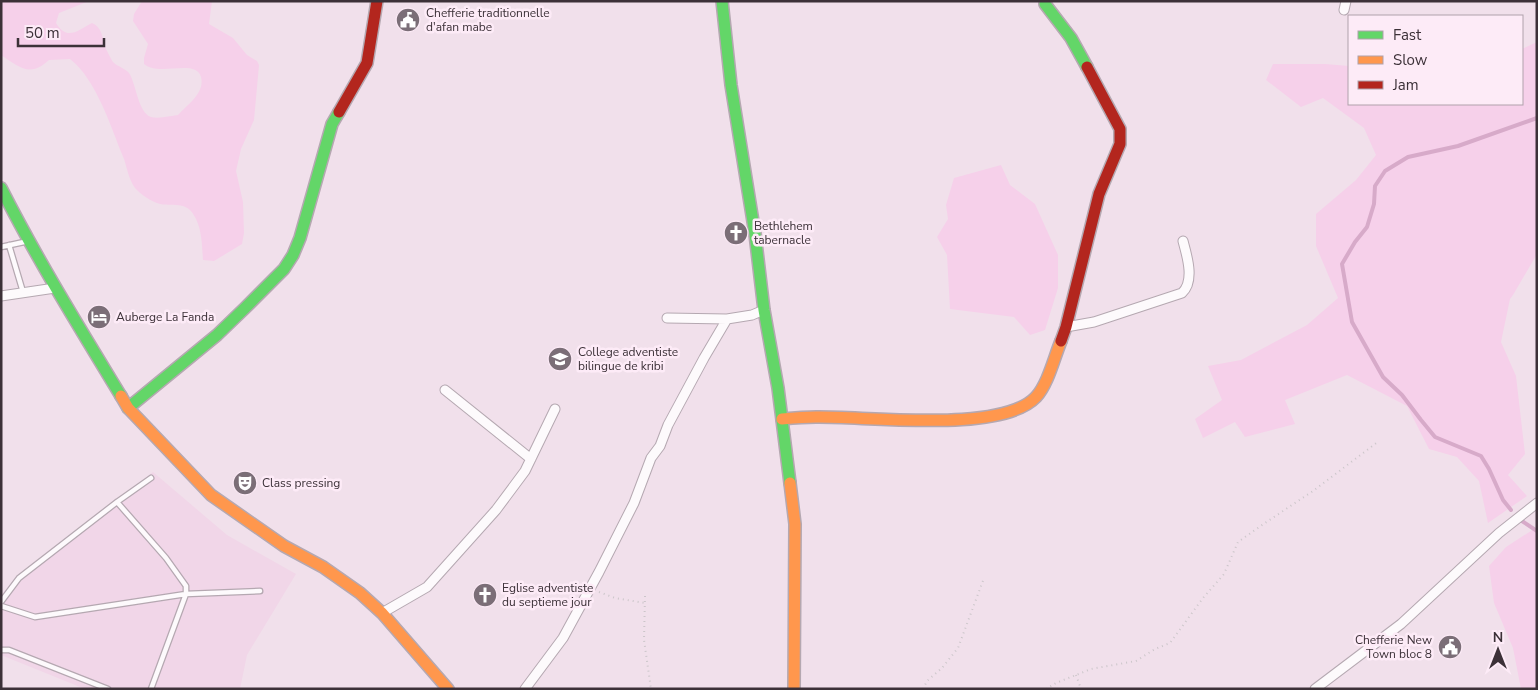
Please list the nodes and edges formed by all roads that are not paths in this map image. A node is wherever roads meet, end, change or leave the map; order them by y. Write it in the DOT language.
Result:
graph roads {
  1 [pos="378,1"];
  2 [pos="722,1"];
  3 [pos="1045,4"];
  4 [pos="1,188"];
  5 [pos="4,202"];
  6 [pos="28,241"];
  7 [pos="1183,241"];
  8 [pos="9,245"];
  9 [pos="1,246"];
  10 [pos="54,288"];
  11 [pos="23,292"];
  12 [pos="1,296"];
  13 [pos="764,310"];
  14 [pos="668,318"];
  15 [pos="727,319"];
  16 [pos="1066,327"];
  17 [pos="445,390"];
  18 [pos="128,408"];
  19 [pos="555,409"];
  20 [pos="782,419"];
  21 [pos="531,459"];
  22 [pos="151,478"];
  23 [pos="117,502"];
  24 [pos="1537,503"];
  25 [pos="260,591"];
  26 [pos="186,594"];
  27 [pos="1,602"];
  28 [pos="1,606"];
  29 [pos="382,613"];
  30 [pos="1,650"];
  31 [pos="108,689"];
  32 [pos="151,689"];
  33 [pos="448,689"];
  34 [pos="525,689"];
  35 [pos="794,689"];
  36 [pos="1315,689"];
  1 -- 18 [label="street"];
  2 -- 13 [label="street"];
  3 -- 16 [label="street"];
  4 -- 5 [label="street"];
  5 -- 6 [label="street"];
  6 -- 8 [label="lane"];
  6 -- 10 [label="street"];
  7 -- 16 [label="street"];
  8 -- 9 [label="lane"];
  8 -- 11 [label="lane"];
  10 -- 11 [label="street"];
  10 -- 18 [label="street"];
  11 -- 12 [label="street"];
  13 -- 15 [label="street"];
  13 -- 20 [label="street"];
  14 -- 15 [label="street"];
  15 -- 34 [label="street"];
  16 -- 20 [label="street"];
  17 -- 21 [label="street"];
  18 -- 29 [label="street"];
  19 -- 21 [label="street"];
  20 -- 35 [label="street"];
  21 -- 29 [label="street"];
  22 -- 23 [label="lane"];
  23 -- 26 [label="lane"];
  23 -- 27 [label="lane"];
  24 -- 36 [label="street"];
  25 -- 26 [label="lane"];
  26 -- 28 [label="lane"];
  26 -- 32 [label="lane"];
  29 -- 33 [label="street"];
  30 -- 31 [label="lane"];
}
